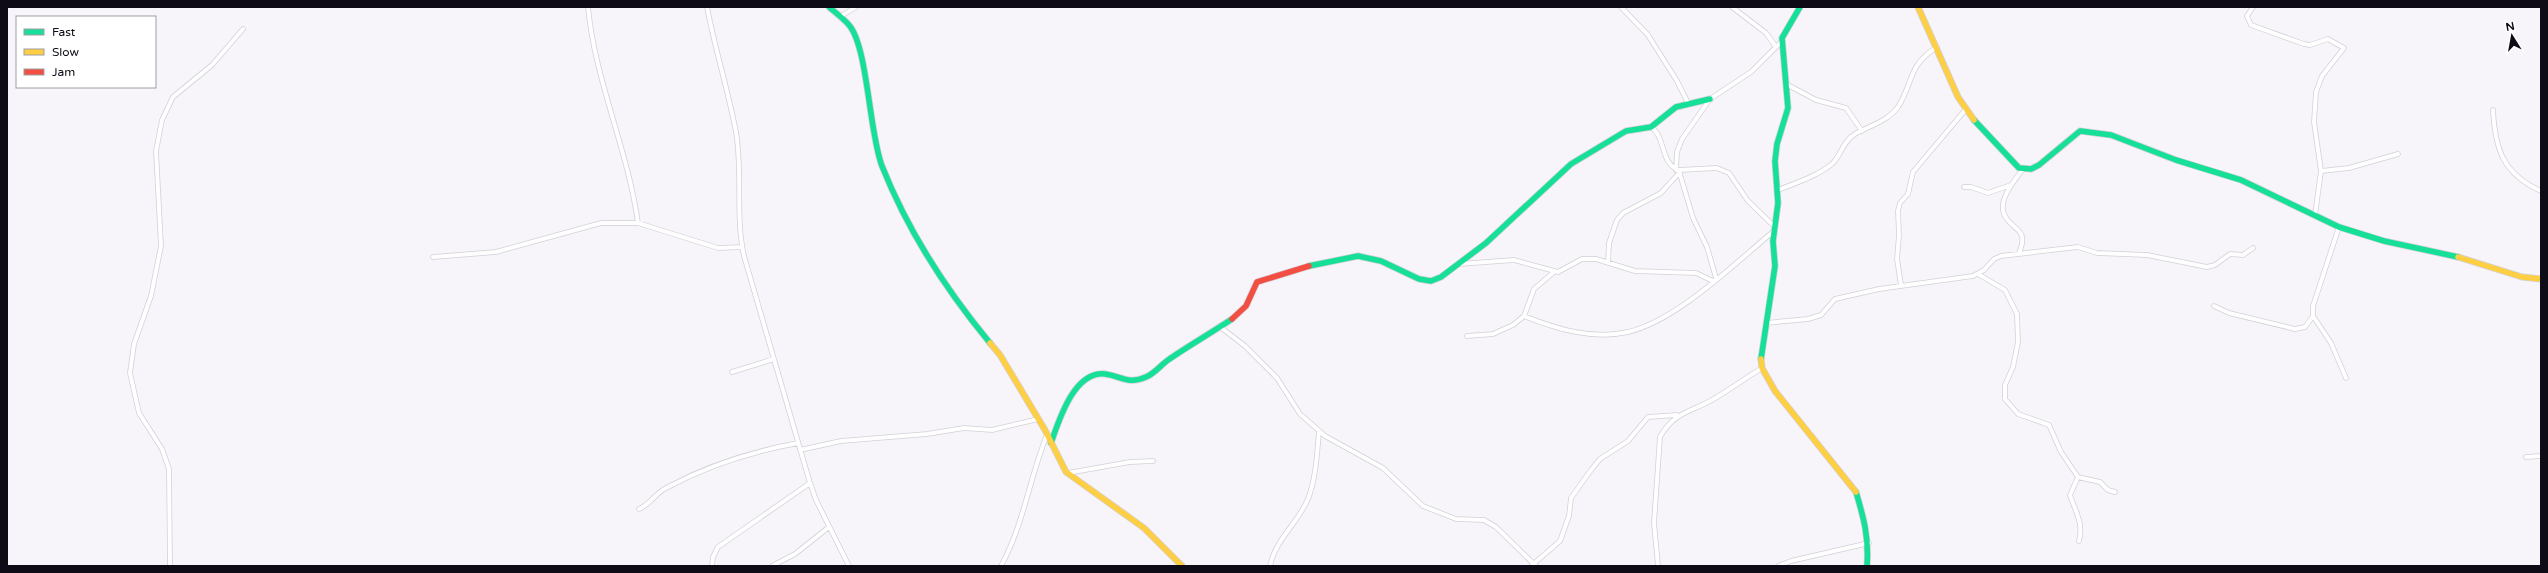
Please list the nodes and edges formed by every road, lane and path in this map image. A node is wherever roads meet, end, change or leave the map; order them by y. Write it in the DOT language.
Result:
graph roads {
  1 [pos="588,7"];
  2 [pos="707,7"];
  3 [pos="830,7"];
  4 [pos="856,7"];
  5 [pos="1622,7"];
  6 [pos="1732,7"];
  7 [pos="1800,7"];
  8 [pos="1918,7"];
  9 [pos="2253,7"];
  10 [pos="841,16"];
  11 [pos="243,29"];
  12 [pos="1782,41"];
  13 [pos="1776,47"];
  14 [pos="1937,47"];
  15 [pos="1788,85"];
  16 [pos="1710,99"];
  17 [pos="1688,103"];
  18 [pos="1966,109"];
  19 [pos="2493,110"];
  20 [pos="1651,128"];
  21 [pos="1862,131"];
  22 [pos="2398,154"];
  23 [pos="2023,169"];
  24 [pos="1678,171"];
  25 [pos="2321,171"];
  26 [pos="2012,184"];
  27 [pos="1964,187"];
  28 [pos="1778,190"];
  29 [pos="2541,191"];
  30 [pos="2315,215"];
  31 [pos="638,224"];
  32 [pos="2339,228"];
  33 [pos="1775,229"];
  34 [pos="742,247"];
  35 [pos="2253,248"];
  36 [pos="2019,253"];
  37 [pos="433,257"];
  38 [pos="1608,262"];
  39 [pos="1459,264"];
  40 [pos="1555,272"];
  41 [pos="1978,274"];
  42 [pos="2541,279"];
  43 [pos="1714,280"];
  44 [pos="1901,285"];
  45 [pos="2214,306"];
  46 [pos="1524,316"];
  47 [pos="2313,316"];
  48 [pos="1766,323"];
  49 [pos="1219,326"];
  50 [pos="1467,336"];
  51 [pos="774,359"];
  52 [pos="1762,368"];
  53 [pos="732,372"];
  54 [pos="2346,378"];
  55 [pos="1678,415"];
  56 [pos="1038,419"];
  57 [pos="1320,432"];
  58 [pos="1047,435"];
  59 [pos="798,443"];
  60 [pos="1051,443"];
  61 [pos="800,450"];
  62 [pos="2541,456"];
  63 [pos="2526,457"];
  64 [pos="1153,461"];
  65 [pos="1067,473"];
  66 [pos="2078,477"];
  67 [pos="810,483"];
  68 [pos="2115,492"];
  69 [pos="639,509"];
  70 [pos="829,527"];
  71 [pos="2080,540"];
  72 [pos="1869,543"];
  73 [pos="1533,565"];
  74 [pos="170,566"];
  75 [pos="712,566"];
  76 [pos="772,566"];
  77 [pos="849,566"];
  78 [pos="1001,566"];
  79 [pos="1182,566"];
  80 [pos="1270,566"];
  81 [pos="1658,566"];
  82 [pos="1778,566"];
  83 [pos="1867,566"];
  1 -- 31 [label="street"];
  2 -- 34 [label="street"];
  3 -- 10 [label="street"];
  4 -- 10 [label="street"];
  5 -- 17 [label="street"];
  6 -- 13 [label="street"];
  7 -- 12 [label="street"];
  8 -- 14 [label="street"];
  9 -- 25 [label="street"];
  10 -- 56 [label="street"];
  11 -- 74 [label="street"];
  12 -- 13 [label="street"];
  12 -- 15 [label="street"];
  13 -- 16 [label="street"];
  14 -- 18 [label="street"];
  14 -- 21 [label="street"];
  15 -- 21 [label="street"];
  15 -- 28 [label="street"];
  16 -- 17 [label="street"];
  16 -- 24 [label="street"];
  17 -- 20 [label="street"];
  18 -- 23 [label="street"];
  18 -- 44 [label="street"];
  19 -- 29 [label="street"];
  20 -- 24 [label="street"];
  20 -- 39 [label="street"];
  21 -- 28 [label="street"];
  22 -- 25 [label="street"];
  23 -- 26 [label="street"];
  23 -- 30 [label="street"];
  24 -- 33 [label="street"];
  24 -- 38 [label="street"];
  24 -- 43 [label="street"];
  25 -- 30 [label="street"];
  26 -- 27 [label="street"];
  26 -- 36 [label="street"];
  28 -- 33 [label="street"];
  30 -- 32 [label="street"];
  31 -- 34 [label="street"];
  31 -- 37 [label="street"];
  32 -- 42 [label="street"];
  32 -- 47 [label="street"];
  33 -- 43 [label="street"];
  33 -- 48 [label="street"];
  34 -- 51 [label="street"];
  35 -- 36 [label="street"];
  36 -- 41 [label="street"];
  38 -- 40 [label="street"];
  38 -- 43 [label="street"];
  39 -- 40 [label="street"];
  39 -- 49 [label="street"];
  40 -- 46 [label="street"];
  41 -- 44 [label="street"];
  41 -- 66 [label="street"];
  43 -- 46 [label="street"];
  44 -- 48 [label="street"];
  45 -- 47 [label="street"];
  46 -- 50 [label="street"];
  47 -- 54 [label="street"];
  48 -- 52 [label="street"];
  49 -- 57 [label="street"];
  49 -- 60 [label="street"];
  51 -- 53 [label="street"];
  51 -- 59 [label="street"];
  52 -- 55 [label="street"];
  52 -- 72 [label="street"];
  55 -- 73 [label="street"];
  55 -- 81 [label="street"];
  56 -- 58 [label="street"];
  56 -- 61 [label="street"];
  57 -- 73 [label="street"];
  57 -- 80 [label="street"];
  58 -- 60 [label="street"];
  58 -- 78 [label="street"];
  59 -- 61 [label="street"];
  59 -- 69 [label="street"];
  60 -- 65 [label="street"];
  61 -- 67 [label="street"];
  62 -- 63 [label="street"];
  64 -- 65 [label="street"];
  65 -- 79 [label="street"];
  66 -- 68 [label="street"];
  66 -- 71 [label="street"];
  67 -- 70 [label="street"];
  67 -- 75 [label="street"];
  70 -- 76 [label="street"];
  70 -- 77 [label="street"];
  72 -- 82 [label="street"];
  72 -- 83 [label="street"];
}
